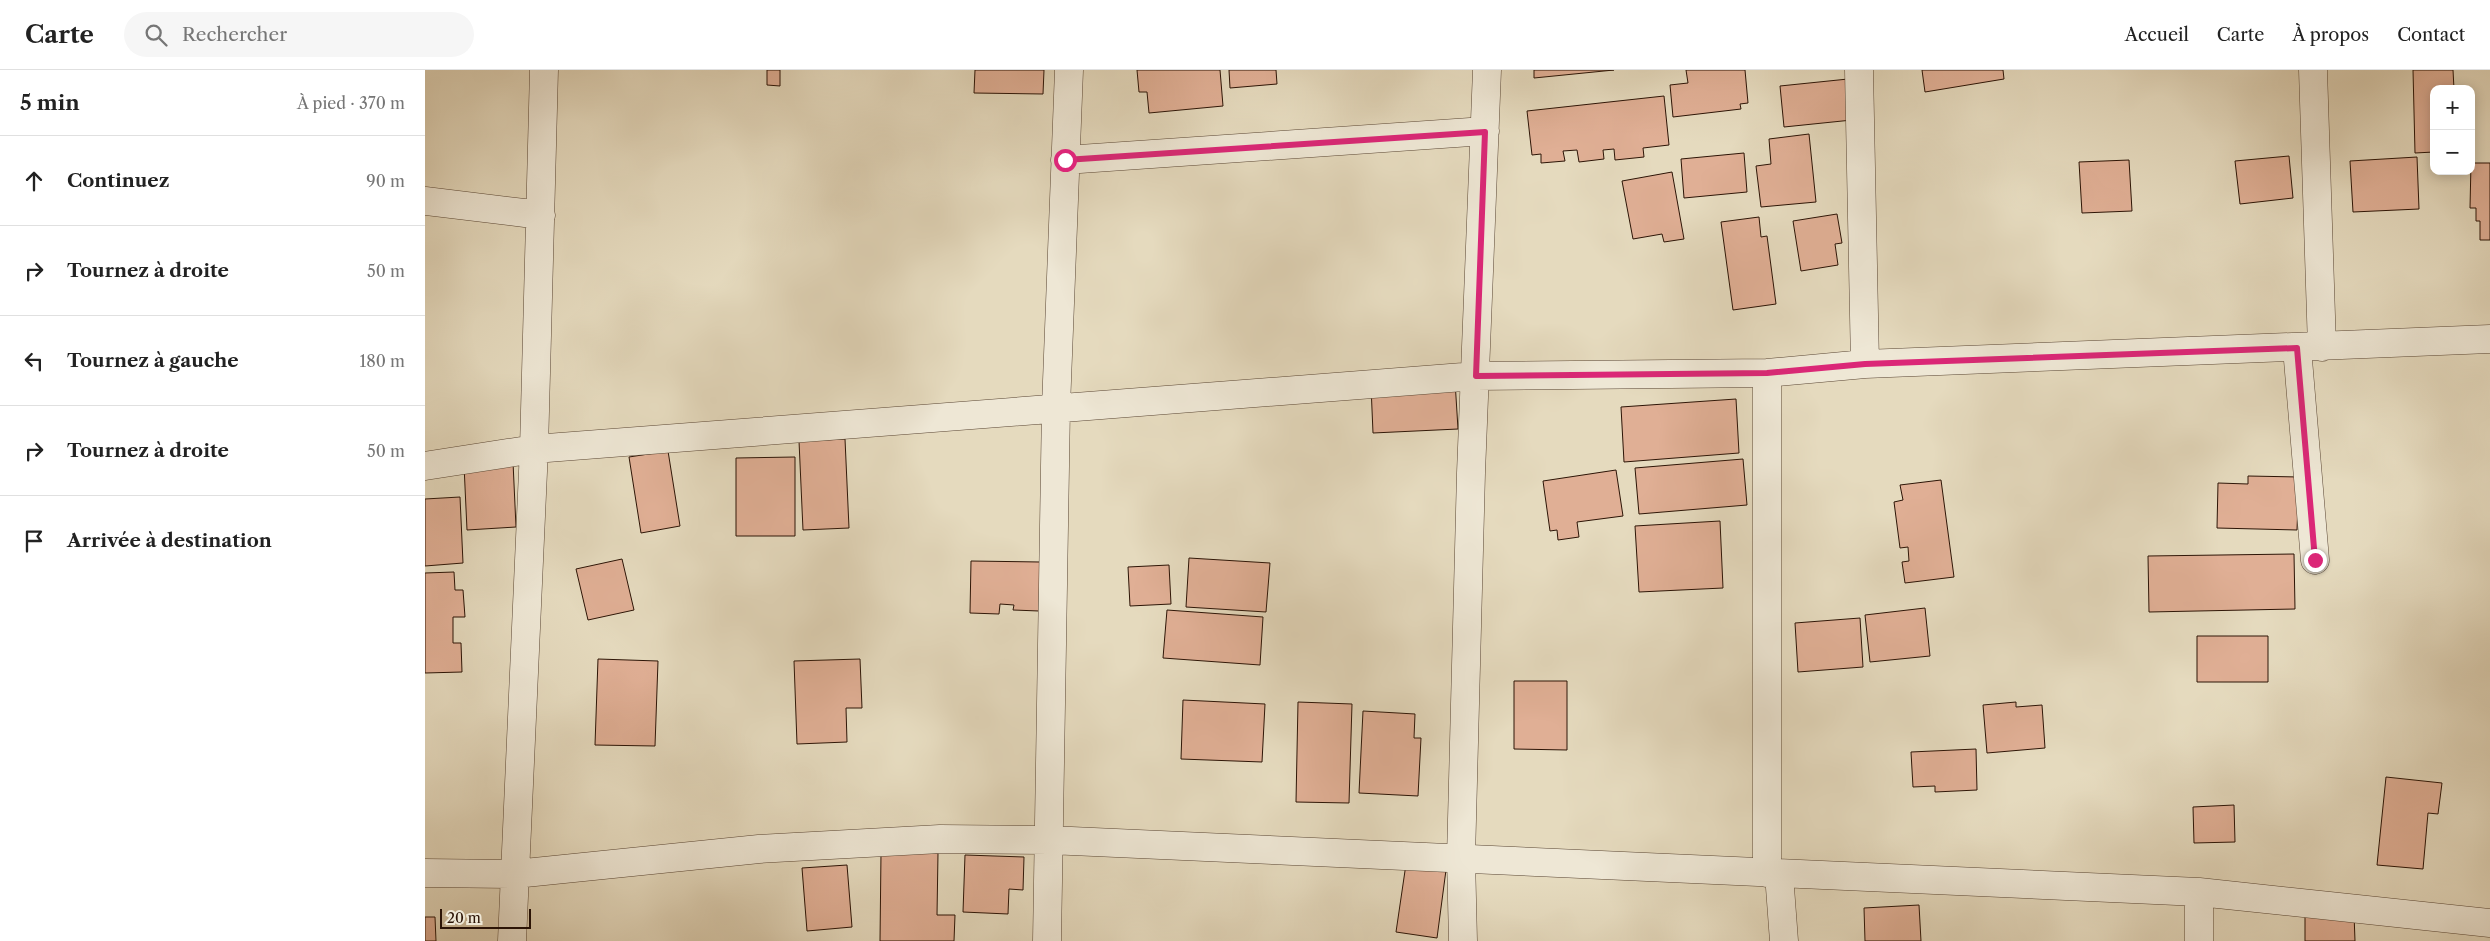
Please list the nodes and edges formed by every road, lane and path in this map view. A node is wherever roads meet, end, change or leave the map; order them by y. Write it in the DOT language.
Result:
graph roads {
  1 [pos="544,70"];
  2 [pos="1069,70"];
  3 [pos="1487,70"];
  4 [pos="1859,70"];
  5 [pos="2313,70"];
  6 [pos="1485,132"];
  7 [pos="1065,160"];
  8 [pos="425,201"];
  9 [pos="541,215"];
  10 [pos="2490,339"];
  11 [pos="2310,347"];
  12 [pos="1865,364"];
  13 [pos="1767,373"];
  14 [pos="1476,376"];
  15 [pos="1056,407"];
  16 [pos="535,449"];
  17 [pos="425,466"];
  18 [pos="2315,560"];
  19 [pos="1049,840"];
  20 [pos="1461,858"];
  21 [pos="425,873"];
  22 [pos="515,874"];
  23 [pos="1773,874"];
  24 [pos="2199,892"];
  25 [pos="2490,923"];
  26 [pos="512,941"];
  27 [pos="1047,941"];
  28 [pos="1463,941"];
  29 [pos="1785,941"];
  30 [pos="2199,941"];
  1 -- 9 [label="street"];
  2 -- 7 [label="street"];
  3 -- 6 [label="street"];
  4 -- 12 [label="street"];
  5 -- 11 [label="street"];
  6 -- 7 [label="street"];
  6 -- 14 [label="street"];
  7 -- 15 [label="street"];
  8 -- 9 [label="street"];
  9 -- 16 [label="street"];
  10 -- 11 [label="street"];
  11 -- 12 [label="street"];
  11 -- 18 [label="street"];
  12 -- 13 [label="street"];
  13 -- 14 [label="street"];
  13 -- 23 [label="street"];
  14 -- 15 [label="street"];
  14 -- 20 [label="street"];
  15 -- 16 [label="street"];
  15 -- 19 [label="street"];
  16 -- 17 [label="street"];
  16 -- 22 [label="street"];
  19 -- 20 [label="street"];
  19 -- 22 [label="street"];
  19 -- 27 [label="street"];
  20 -- 23 [label="street"];
  20 -- 28 [label="street"];
  21 -- 22 [label="street"];
  22 -- 26 [label="street"];
  23 -- 24 [label="street"];
  23 -- 29 [label="street"];
  24 -- 25 [label="street"];
  24 -- 30 [label="street"];
}
